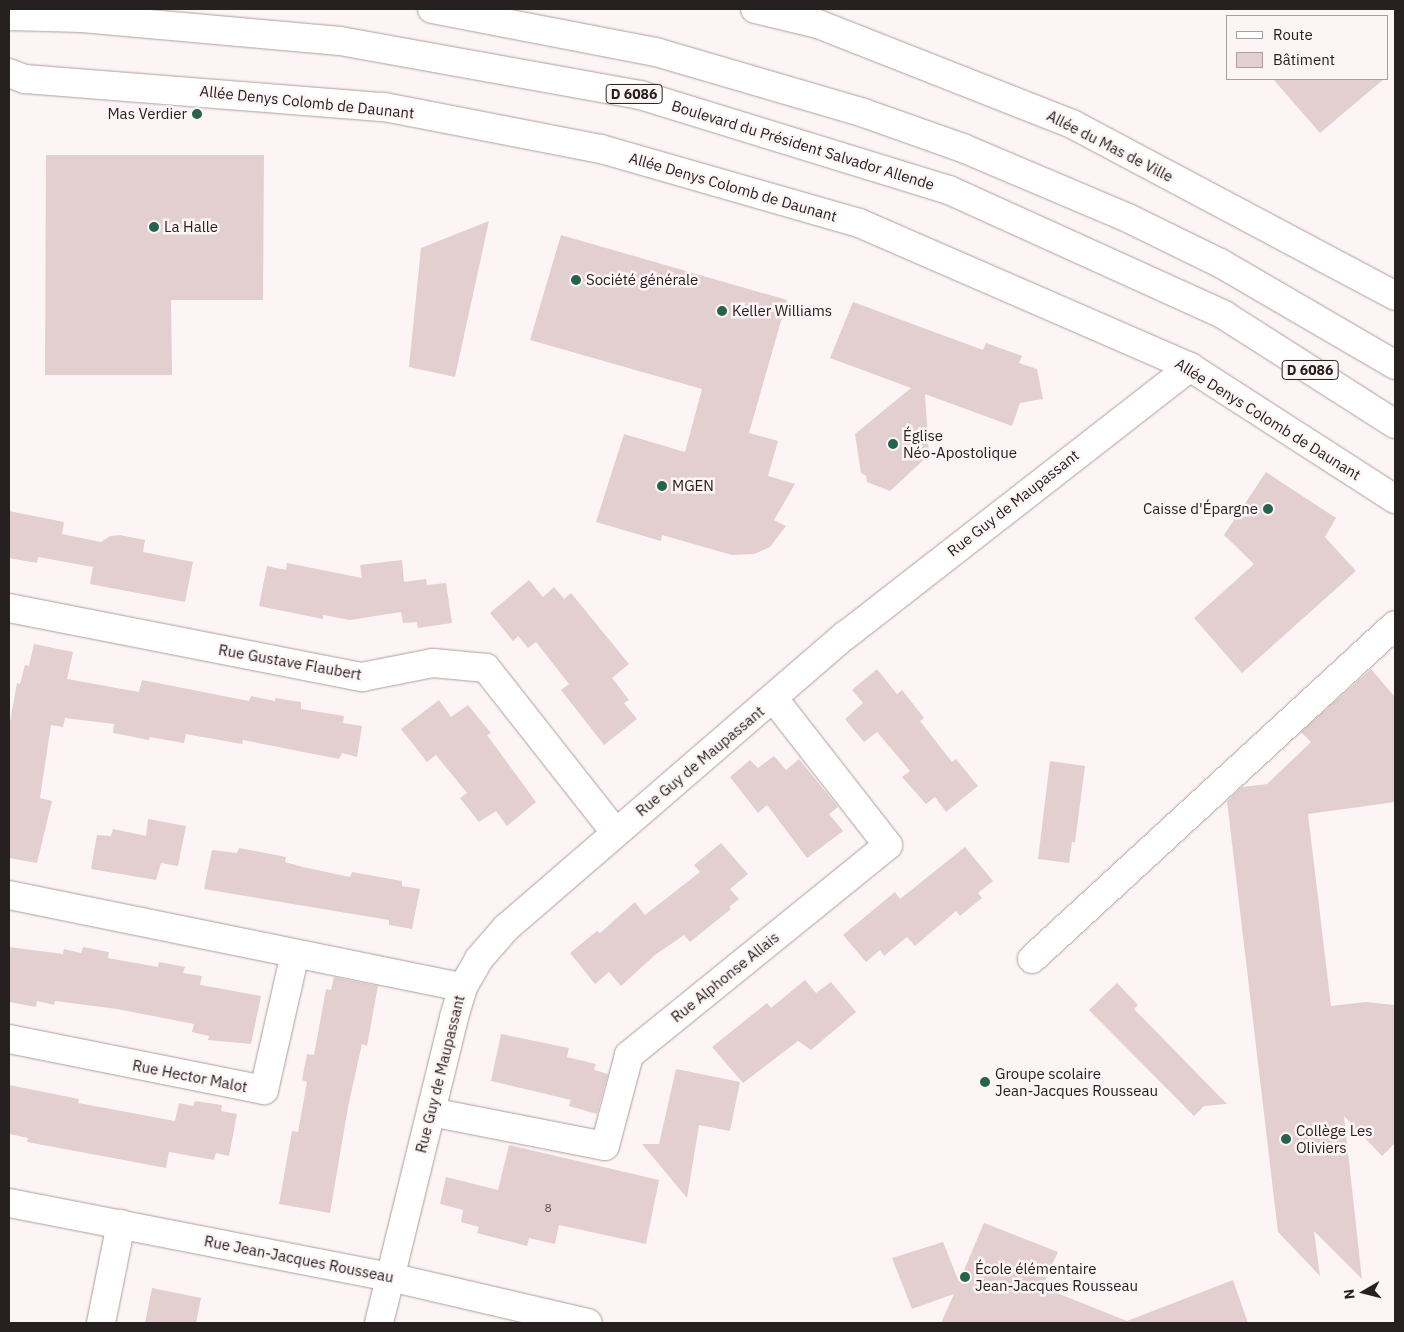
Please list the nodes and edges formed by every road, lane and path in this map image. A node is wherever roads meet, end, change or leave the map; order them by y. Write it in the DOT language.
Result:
graph roads {
  1 [pos="432,9"];
  2 [pos="754,9"];
  3 [pos="9,16"];
  4 [pos="9,73"];
  5 [pos="1395,296"];
  6 [pos="1395,364"];
  7 [pos="1190,367"];
  8 [pos="1395,424"];
  9 [pos="1395,499"];
  10 [pos="9,608"];
  11 [pos="1395,625"];
  12 [pos="774,699"];
  13 [pos="615,832"];
  14 [pos="9,895"];
  15 [pos="295,954"];
  16 [pos="1032,959"];
  17 [pos="462,988"];
  18 [pos="9,1039"];
  19 [pos="431,1112"];
  20 [pos="9,1203"];
  21 [pos="122,1224"];
  22 [pos="390,1276"];
  23 [pos="100,1323"];
  24 [pos="379,1323"];
  25 [pos="588,1323"];
  1 -- 6 [label="street"];
  2 -- 5 [label="street, Allée du Mas de Ville"];
  3 -- 8 [label="street, Boulevard du Président Salvador Allende / D 6086"];
  4 -- 7 [label="street, Allée Denys Colomb de Daunant"];
  7 -- 9 [label="street, Allée Denys Colomb de Daunant"];
  7 -- 12 [label="street, Rue Guy de Maupassant"];
  10 -- 13 [label="street, Rue Gustave Flaubert"];
  11 -- 16 [label="street"];
  12 -- 13 [label="street, Rue Guy de Maupassant"];
  12 -- 19 [label="street, Rue Alphonse Allais"];
  13 -- 17 [label="street, Rue Guy de Maupassant"];
  14 -- 15 [label="street"];
  15 -- 17 [label="street"];
  15 -- 18 [label="street, Rue Hector Malot"];
  17 -- 19 [label="street, Rue Guy de Maupassant"];
  19 -- 22 [label="street, Rue Guy de Maupassant"];
  20 -- 21 [label="street, Rue Jean-Jacques Rousseau"];
  21 -- 22 [label="street, Rue Jean-Jacques Rousseau"];
  21 -- 23 [label="street"];
  22 -- 24 [label="street, Rue Guy de Maupassant"];
  22 -- 25 [label="street, Rue Jean-Jacques Rousseau"];
}
